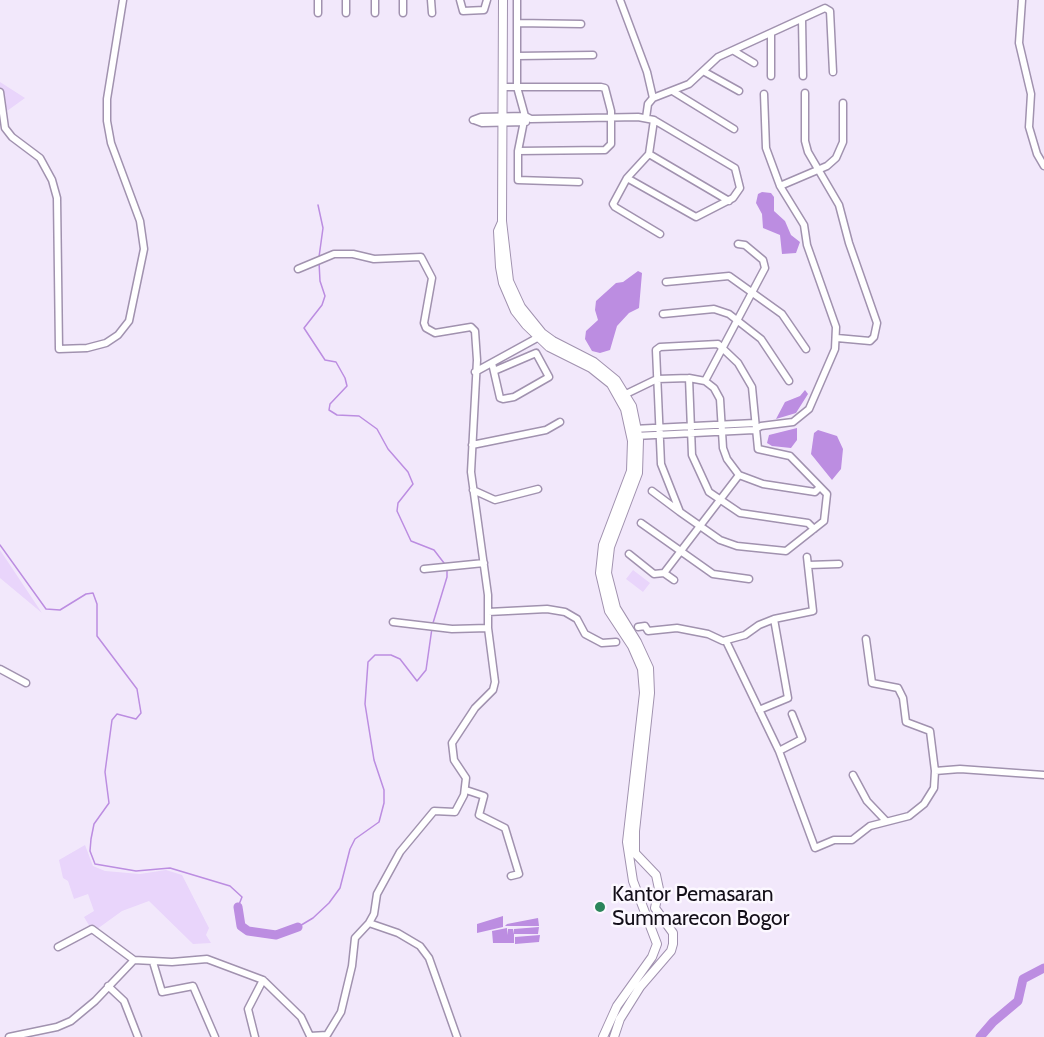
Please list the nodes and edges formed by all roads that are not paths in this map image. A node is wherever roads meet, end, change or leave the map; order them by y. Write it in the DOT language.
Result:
graph roads {
  1 [pos="123,0"];
  2 [pos="318,0"];
  3 [pos="346,0"];
  4 [pos="375,0"];
  5 [pos="403,0"];
  6 [pos="432,0"];
  7 [pos="459,0"];
  8 [pos="503,0"];
  9 [pos="517,0"];
  10 [pos="620,0"];
  11 [pos="1022,0"];
  12 [pos="487,4"];
  13 [pos="318,13"];
  14 [pos="346,13"];
  15 [pos="375,13"];
  16 [pos="403,13"];
  17 [pos="432,13"];
  18 [pos="802,19"];
  19 [pos="517,23"];
  20 [pos="582,24"];
  21 [pos="771,33"];
  22 [pos="734,51"];
  23 [pos="593,55"];
  24 [pos="517,56"];
  25 [pos="754,63"];
  26 [pos="703,71"];
  27 [pos="833,72"];
  28 [pos="771,76"];
  29 [pos="803,76"];
  30 [pos="503,87"];
  31 [pos="517,87"];
  32 [pos="739,91"];
  33 [pos="0,92"];
  34 [pos="674,92"];
  35 [pos="805,93"];
  36 [pos="764,94"];
  37 [pos="654,98"];
  38 [pos="843,103"];
  39 [pos="611,118"];
  40 [pos="646,118"];
  41 [pos="527,119"];
  42 [pos="503,120"];
  43 [pos="654,120"];
  44 [pos="734,129"];
  45 [pos="518,151"];
  46 [pos="649,154"];
  47 [pos="1044,166"];
  48 [pos="817,170"];
  49 [pos="627,178"];
  50 [pos="579,182"];
  51 [pos="780,186"];
  52 [pos="729,201"];
  53 [pos="660,234"];
  54 [pos="738,244"];
  55 [pos="298,269"];
  56 [pos="666,282"];
  57 [pos="754,293"];
  58 [pos="663,314"];
  59 [pos="739,321"];
  60 [pos="540,335"];
  61 [pos="837,338"];
  62 [pos="723,349"];
  63 [pos="806,349"];
  64 [pos="492,363"];
  65 [pos="494,371"];
  66 [pos="475,372"];
  67 [pos="688,378"];
  68 [pos="657,379"];
  69 [pos="705,381"];
  70 [pos="789,381"];
  71 [pos="626,394"];
  72 [pos="560,422"];
  73 [pos="754,426"];
  74 [pos="722,428"];
  75 [pos="691,430"];
  76 [pos="661,431"];
  77 [pos="634,433"];
  78 [pos="472,445"];
  79 [pos="739,475"];
  80 [pos="820,487"];
  81 [pos="538,489"];
  82 [pos="473,490"];
  83 [pos="652,491"];
  84 [pos="719,500"];
  85 [pos="681,512"];
  86 [pos="641,523"];
  87 [pos="699,526"];
  88 [pos="814,529"];
  89 [pos="680,552"];
  90 [pos="629,554"];
  91 [pos="484,563"];
  92 [pos="839,564"];
  93 [pos="424,569"];
  94 [pos="664,573"];
  95 [pos="749,579"];
  96 [pos="674,580"];
  97 [pos="488,612"];
  98 [pos="774,619"];
  99 [pos="393,621"];
  100 [pos="638,627"];
  101 [pos="488,628"];
  102 [pos="648,631"];
  103 [pos="634,638"];
  104 [pos="866,639"];
  105 [pos="726,640"];
  106 [pos="616,642"];
  107 [pos="0,669"];
  108 [pos="26,683"];
  109 [pos="759,710"];
  110 [pos="792,714"];
  111 [pos="779,751"];
  112 [pos="935,771"];
  113 [pos="853,775"];
  114 [pos="1044,776"];
  115 [pos="466,790"];
  116 [pos="885,820"];
  117 [pos="632,854"];
  118 [pos="511,876"];
  119 [pos="654,904"];
  120 [pos="640,906"];
  121 [pos="367,925"];
  122 [pos="58,947"];
  123 [pos="134,960"];
  124 [pos="153,962"];
  125 [pos="263,980"];
  126 [pos="108,986"];
  127 [pos="9,1037"];
  128 [pos="138,1037"];
  129 [pos="215,1037"];
  130 [pos="255,1037"];
  131 [pos="310,1037"];
  132 [pos="457,1037"];
  133 [pos="603,1037"];
  134 [pos="614,1037"];
  1 -- 33 [label="street"];
  2 -- 13 [label="street"];
  3 -- 14 [label="street"];
  4 -- 15 [label="street"];
  5 -- 16 [label="street"];
  6 -- 17 [label="street"];
  7 -- 12 [label="street"];
  8 -- 30 [label="street"];
  9 -- 19 [label="street"];
  10 -- 37 [label="street"];
  11 -- 47 [label="street"];
  18 -- 21 [label="street"];
  18 -- 27 [label="street"];
  18 -- 29 [label="street"];
  19 -- 20 [label="street"];
  19 -- 24 [label="street"];
  21 -- 22 [label="street"];
  21 -- 28 [label="street"];
  22 -- 25 [label="street"];
  22 -- 26 [label="street"];
  23 -- 24 [label="street"];
  24 -- 31 [label="street"];
  26 -- 32 [label="street"];
  26 -- 34 [label="street"];
  30 -- 31 [label="street"];
  30 -- 42 [label="street"];
  31 -- 39 [label="street"];
  31 -- 41 [label="street"];
  34 -- 37 [label="street"];
  34 -- 44 [label="street"];
  35 -- 48 [label="street"];
  36 -- 51 [label="street"];
  37 -- 40 [label="street"];
  38 -- 48 [label="street"];
  39 -- 40 [label="street"];
  39 -- 41 [label="street"];
  39 -- 45 [label="street"];
  40 -- 43 [label="street"];
  41 -- 42 [label="street"];
  41 -- 45 [label="street"];
  42 -- 60 [label="street"];
  43 -- 46 [label="street"];
  43 -- 52 [label="street"];
  45 -- 50 [label="street"];
  46 -- 49 [label="street"];
  46 -- 52 [label="street"];
  48 -- 51 [label="street"];
  48 -- 61 [label="street"];
  49 -- 52 [label="street"];
  49 -- 53 [label="street"];
  51 -- 61 [label="street"];
  54 -- 57 [label="street"];
  55 -- 66 [label="street"];
  56 -- 57 [label="street"];
  57 -- 59 [label="street"];
  57 -- 63 [label="street"];
  58 -- 59 [label="street"];
  59 -- 62 [label="street"];
  59 -- 70 [label="street"];
  60 -- 64 [label="street"];
  60 -- 71 [label="street"];
  60 -- 77 [label="street"];
  61 -- 73 [label="street"];
  62 -- 68 [label="street"];
  62 -- 69 [label="street"];
  62 -- 73 [label="street"];
  64 -- 65 [label="street"];
  64 -- 66 [label="street"];
  65 -- 65 [label="street"];
  66 -- 78 [label="street"];
  67 -- 68 [label="street"];
  67 -- 69 [label="street"];
  67 -- 75 [label="street"];
  68 -- 71 [label="street"];
  68 -- 76 [label="street"];
  69 -- 74 [label="street"];
  71 -- 77 [label="street"];
  72 -- 78 [label="street"];
  73 -- 74 [label="street"];
  73 -- 80 [label="street"];
  74 -- 75 [label="street"];
  74 -- 79 [label="street"];
  75 -- 76 [label="street"];
  75 -- 84 [label="street"];
  76 -- 77 [label="street"];
  76 -- 85 [label="street"];
  77 -- 103 [label="street"];
  77 -- 117 [label="street"];
  78 -- 82 [label="street"];
  79 -- 80 [label="street"];
  79 -- 84 [label="street"];
  80 -- 88 [label="street"];
  81 -- 82 [label="street"];
  82 -- 91 [label="street"];
  83 -- 85 [label="street"];
  84 -- 87 [label="street"];
  84 -- 88 [label="street"];
  85 -- 87 [label="street"];
  86 -- 89 [label="street"];
  87 -- 88 [label="street"];
  87 -- 89 [label="street"];
  89 -- 94 [label="street"];
  89 -- 95 [label="street"];
  90 -- 94 [label="street"];
  91 -- 93 [label="street"];
  91 -- 97 [label="street"];
  92 -- 98 [label="street"];
  94 -- 96 [label="street"];
  97 -- 101 [label="street"];
  97 -- 106 [label="street"];
  98 -- 105 [label="street"];
  98 -- 109 [label="street"];
  99 -- 101 [label="street"];
  100 -- 102 [label="street"];
  101 -- 115 [label="street"];
  102 -- 103 [label="street"];
  102 -- 105 [label="street"];
  103 -- 117 [label="street"];
  104 -- 112 [label="street"];
  105 -- 109 [label="street"];
  107 -- 108 [label="street"];
  109 -- 111 [label="street"];
  110 -- 111 [label="street"];
  111 -- 116 [label="street"];
  112 -- 114 [label="street"];
  112 -- 116 [label="street"];
  113 -- 116 [label="street"];
  115 -- 118 [label="street"];
  115 -- 121 [label="street"];
  117 -- 119 [label="street"];
  117 -- 120 [label="street"];
  119 -- 120 [label="street"];
  119 -- 134 [label="street"];
  120 -- 133 [label="street"];
  121 -- 131 [label="street"];
  121 -- 132 [label="street"];
  122 -- 123 [label="street"];
  123 -- 124 [label="street"];
  123 -- 126 [label="street"];
  124 -- 125 [label="street"];
  124 -- 129 [label="street"];
  125 -- 130 [label="street"];
  125 -- 131 [label="street"];
  126 -- 127 [label="street"];
  126 -- 128 [label="street"];
}
